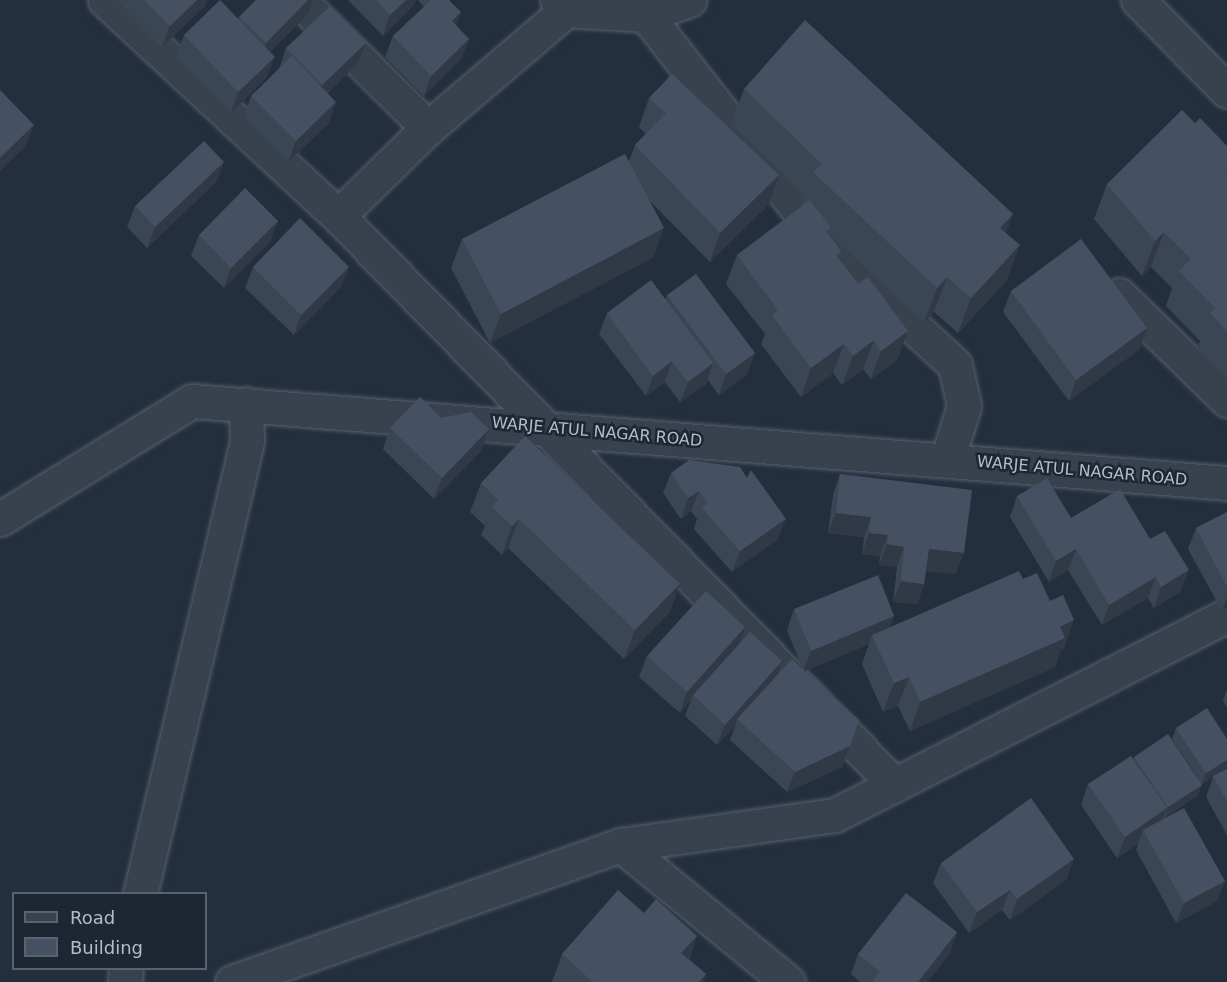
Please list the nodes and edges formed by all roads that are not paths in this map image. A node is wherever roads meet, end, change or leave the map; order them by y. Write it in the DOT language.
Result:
graph roads {
  1 [pos="105,0"];
  2 [pos="299,0"];
  3 [pos="689,0"];
  4 [pos="1138,0"];
  5 [pos="561,5"];
  6 [pos="646,15"];
  7 [pos="1227,92"];
  8 [pos="428,128"];
  9 [pos="338,216"];
  10 [pos="1119,295"];
  11 [pos="1227,400"];
  12 [pos="246,404"];
  13 [pos="544,428"];
  14 [pos="947,460"];
  15 [pos="1227,483"];
  16 [pos="0,519"];
  17 [pos="1227,615"];
  18 [pos="895,784"];
  19 [pos="621,845"];
  20 [pos="140,892"];
  21 [pos="241,981"];
  22 [pos="788,982"];
  1 -- 9 [label="street"];
  2 -- 8 [label="street"];
  3 -- 6 [label="street"];
  4 -- 7 [label="street"];
  5 -- 6 [label="street"];
  5 -- 8 [label="street"];
  6 -- 14 [label="street"];
  8 -- 9 [label="street"];
  9 -- 13 [label="street"];
  10 -- 11 [label="street"];
  12 -- 13 [label="street, WARJE ATUL NAGAR ROAD"];
  12 -- 16 [label="street, WARJE ATUL NAGAR ROAD"];
  12 -- 20 [label="street"];
  13 -- 14 [label="street, WARJE ATUL NAGAR ROAD"];
  13 -- 18 [label="street"];
  14 -- 15 [label="street, WARJE ATUL NAGAR ROAD"];
  17 -- 18 [label="street"];
  18 -- 19 [label="street"];
  19 -- 21 [label="street"];
  19 -- 22 [label="street"];
}
